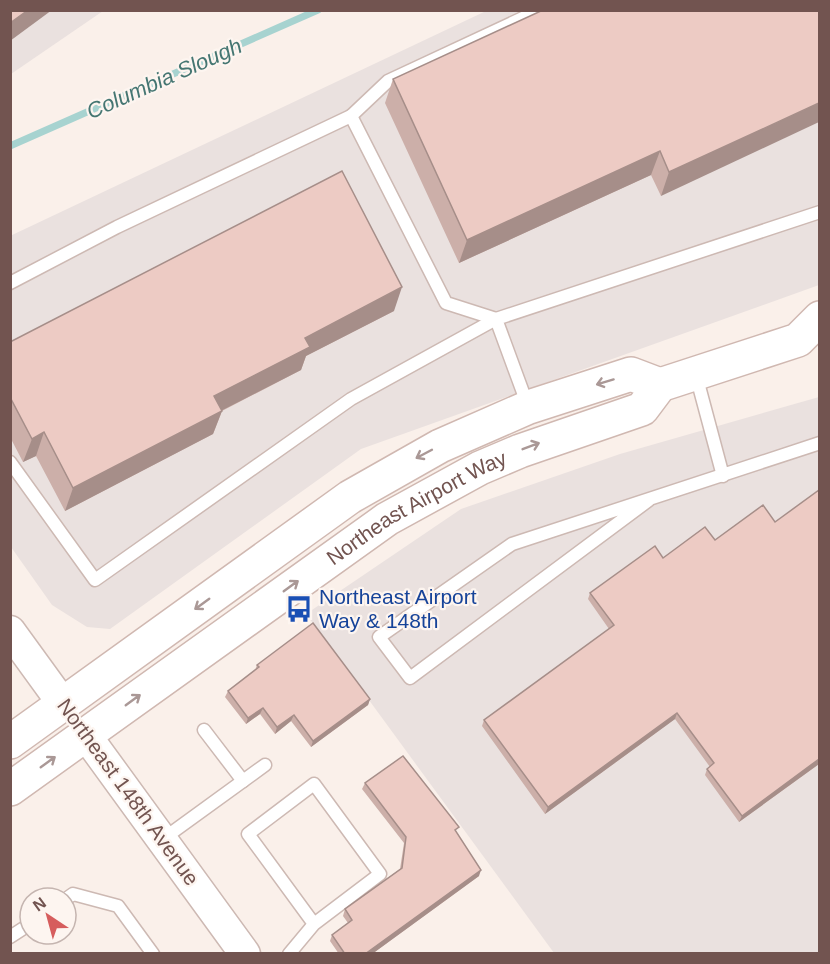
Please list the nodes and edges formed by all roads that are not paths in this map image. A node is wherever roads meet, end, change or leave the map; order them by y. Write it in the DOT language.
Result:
graph roads {
  1 [pos="540,10"];
  2 [pos="351,116"];
  3 [pos="819,212"];
  4 [pos="10,283"];
  5 [pos="496,319"];
  6 [pos="812,334"];
  7 [pos="696,373"];
  8 [pos="660,385"];
  9 [pos="529,407"];
  10 [pos="819,443"];
  11 [pos="10,462"];
  12 [pos="723,476"];
  13 [pos="649,500"];
  14 [pos="10,631"];
  15 [pos="63,704"];
  16 [pos="204,730"];
  17 [pos="85,734"];
  18 [pos="10,742"];
  19 [pos="265,765"];
  20 [pos="243,781"];
  21 [pos="10,789"];
  22 [pos="162,840"];
  23 [pos="78,895"];
  24 [pos="314,924"];
  25 [pos="153,954"];
  26 [pos="244,954"];
  27 [pos="290,954"];
  1 -- 2 [label="lane"];
  2 -- 4 [label="lane"];
  2 -- 5 [label="lane"];
  3 -- 5 [label="lane"];
  5 -- 9 [label="lane"];
  5 -- 11 [label="lane"];
  6 -- 7 [label="main road"];
  7 -- 8 [label="main road"];
  7 -- 12 [label="lane"];
  8 -- 9 [label="main road, Northeast Airport Way, one-way"];
  17 -- 8 [label="main road, Northeast Airport Way, one-way"];
  9 -- 15 [label="main road, Northeast Airport Way, one-way"];
  10 -- 12 [label="lane"];
  12 -- 13 [label="lane"];
  13 -- 13 [label="lane"];
  14 -- 15 [label="street, Northeast 148th Avenue"];
  15 -- 17 [label="main road, Northeast 148th Avenue"];
  15 -- 18 [label="main road, Northeast Airport Way"];
  16 -- 20 [label="lane"];
  21 -- 17 [label="main road, Northeast Airport Way, one-way"];
  17 -- 22 [label="street, Northeast 148th Avenue"];
  19 -- 20 [label="lane"];
  20 -- 22 [label="lane"];
  22 -- 26 [label="street, Northeast 148th Avenue"];
  23 -- 25 [label="lane"];
  24 -- 24 [label="lane"];
  24 -- 27 [label="lane"];
}
